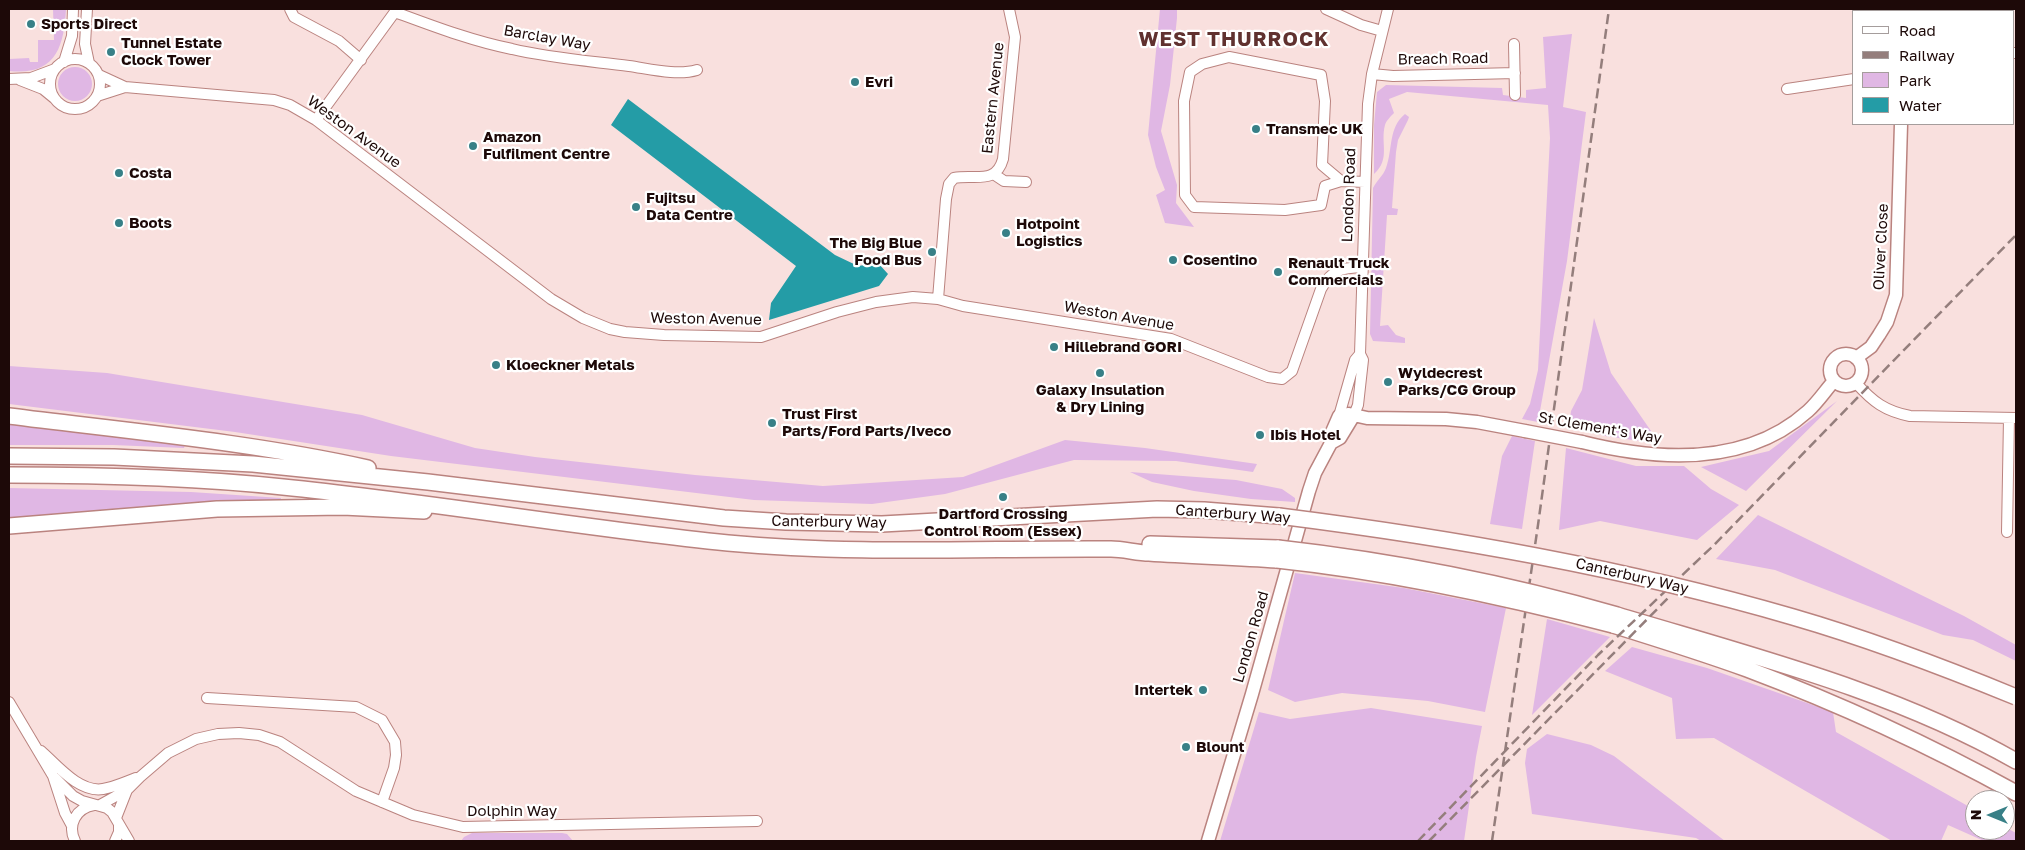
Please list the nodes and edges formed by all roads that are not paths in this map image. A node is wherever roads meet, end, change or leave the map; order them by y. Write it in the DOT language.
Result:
graph roads {
  1 [pos="73,9"];
  2 [pos="87,9"];
  3 [pos="290,9"];
  4 [pos="1009,9"];
  5 [pos="1326,9"];
  6 [pos="1388,9"];
  7 [pos="396,10"];
  8 [pos="1382,31"];
  9 [pos="1514,44"];
  10 [pos="361,60"];
  11 [pos="64,62"];
  12 [pos="89,63"];
  13 [pos="55,69"];
  14 [pos="697,70"];
  15 [pos="1515,73"];
  16 [pos="99,74"];
  17 [pos="1372,74"];
  18 [pos="13,79"];
  19 [pos="1852,79"];
  20 [pos="126,87"];
  21 [pos="1787,89"];
  22 [pos="1515,95"];
  23 [pos="98,96"];
  24 [pos="55,98"];
  25 [pos="316,120"];
  26 [pos="1901,125"];
  27 [pos="995,175"];
  28 [pos="1341,180"];
  29 [pos="1026,182"];
  30 [pos="1365,182"];
  31 [pos="1363,267"];
  32 [pos="938,298"];
  33 [pos="1360,354"];
  34 [pos="1856,358"];
  35 [pos="1833,382"];
  36 [pos="1856,383"];
  37 [pos="1354,415"];
  38 [pos="9,416"];
  39 [pos="1339,416"];
  40 [pos="2013,418"];
  41 [pos="1331,443"];
  42 [pos="9,456"];
  43 [pos="9,475"];
  44 [pos="428,482"];
  45 [pos="467,510"];
  46 [pos="9,526"];
  47 [pos="2007,532"];
  48 [pos="1658,633"];
  49 [pos="2016,697"];
  50 [pos="206,698"];
  51 [pos="9,703"];
  52 [pos="36,748"];
  53 [pos="2016,761"];
  54 [pos="52,776"];
  55 [pos="140,776"];
  56 [pos="127,790"];
  57 [pos="2016,793"];
  58 [pos="382,802"];
  59 [pos="97,805"];
  60 [pos="757,821"];
  61 [pos="118,822"];
  62 [pos="72,826"];
  63 [pos="75,841"];
  64 [pos="115,841"];
  65 [pos="129,841"];
  66 [pos="1208,841"];
  1 -- 11 [label="street"];
  2 -- 12 [label="street"];
  3 -- 10 [label="street"];
  4 -- 27 [label="street, Eastern Avenue"];
  5 -- 8 [label="street"];
  6 -- 8 [label="street, London Road"];
  7 -- 10 [label="street"];
  7 -- 14 [label="street, Barclay Way"];
  8 -- 17 [label="street, London Road"];
  9 -- 15 [label="street"];
  10 -- 25 [label="street"];
  11 -- 12 [label="street"];
  11 -- 13 [label="street"];
  12 -- 16 [label="street"];
  13 -- 18 [label="street"];
  13 -- 24 [label="street"];
  15 -- 17 [label="street, Breach Road"];
  15 -- 22 [label="street"];
  16 -- 20 [label="street, Weston Avenue"];
  16 -- 23 [label="street"];
  17 -- 30 [label="street, London Road"];
  18 -- 24 [label="street"];
  19 -- 21 [label="street"];
  20 -- 23 [label="street, Weston Avenue"];
  20 -- 25 [label="street, Weston Avenue"];
  23 -- 24 [label="street"];
  25 -- 32 [label="street, Weston Avenue"];
  26 -- 34 [label="main road, Oliver Close"];
  27 -- 29 [label="street"];
  27 -- 32 [label="street, Eastern Avenue"];
  28 -- 28 [label="street"];
  28 -- 30 [label="street"];
  30 -- 31 [label="street, London Road"];
  31 -- 32 [label="street, Weston Avenue"];
  31 -- 33 [label="street, London Road"];
  33 -- 37 [label="street, London Road"];
  33 -- 39 [label="street, London Road"];
  34 -- 35 [label="main road"];
  34 -- 36 [label="main road"];
  35 -- 36 [label="main road"];
  35 -- 37 [label="main road, St Clement's Way, bridge"];
  36 -- 40 [label="street"];
  37 -- 39 [label="main road, St Clement's Way"];
  37 -- 41 [label="main road, London Road"];
  38 -- 44 [label="highway"];
  39 -- 41 [label="main road, London Road"];
  40 -- 47 [label="street"];
  41 -- 66 [label="main road, London Road"];
  42 -- 44 [label="highway"];
  43 -- 45 [label="highway"];
  44 -- 49 [label="highway, Canterbury Way, bridge"];
  45 -- 46 [label="highway"];
  45 -- 48 [label="highway, Canterbury Way, bridge"];
  48 -- 53 [label="highway, Canterbury Way"];
  48 -- 57 [label="highway, Canterbury Way"];
  50 -- 58 [label="street"];
  51 -- 52 [label="street"];
  52 -- 54 [label="street"];
  52 -- 55 [label="street"];
  54 -- 59 [label="street"];
  54 -- 62 [label="street"];
  55 -- 56 [label="street, Dolphin Way"];
  55 -- 58 [label="street, Dolphin Way"];
  56 -- 59 [label="street, Dolphin Way"];
  56 -- 61 [label="street, Dolphin Way"];
  58 -- 60 [label="street, Dolphin Way"];
  59 -- 61 [label="street"];
  59 -- 62 [label="street, Dolphin Way"];
  61 -- 64 [label="street, Dolphin Way"];
  61 -- 65 [label="street"];
  62 -- 63 [label="street"];
}
